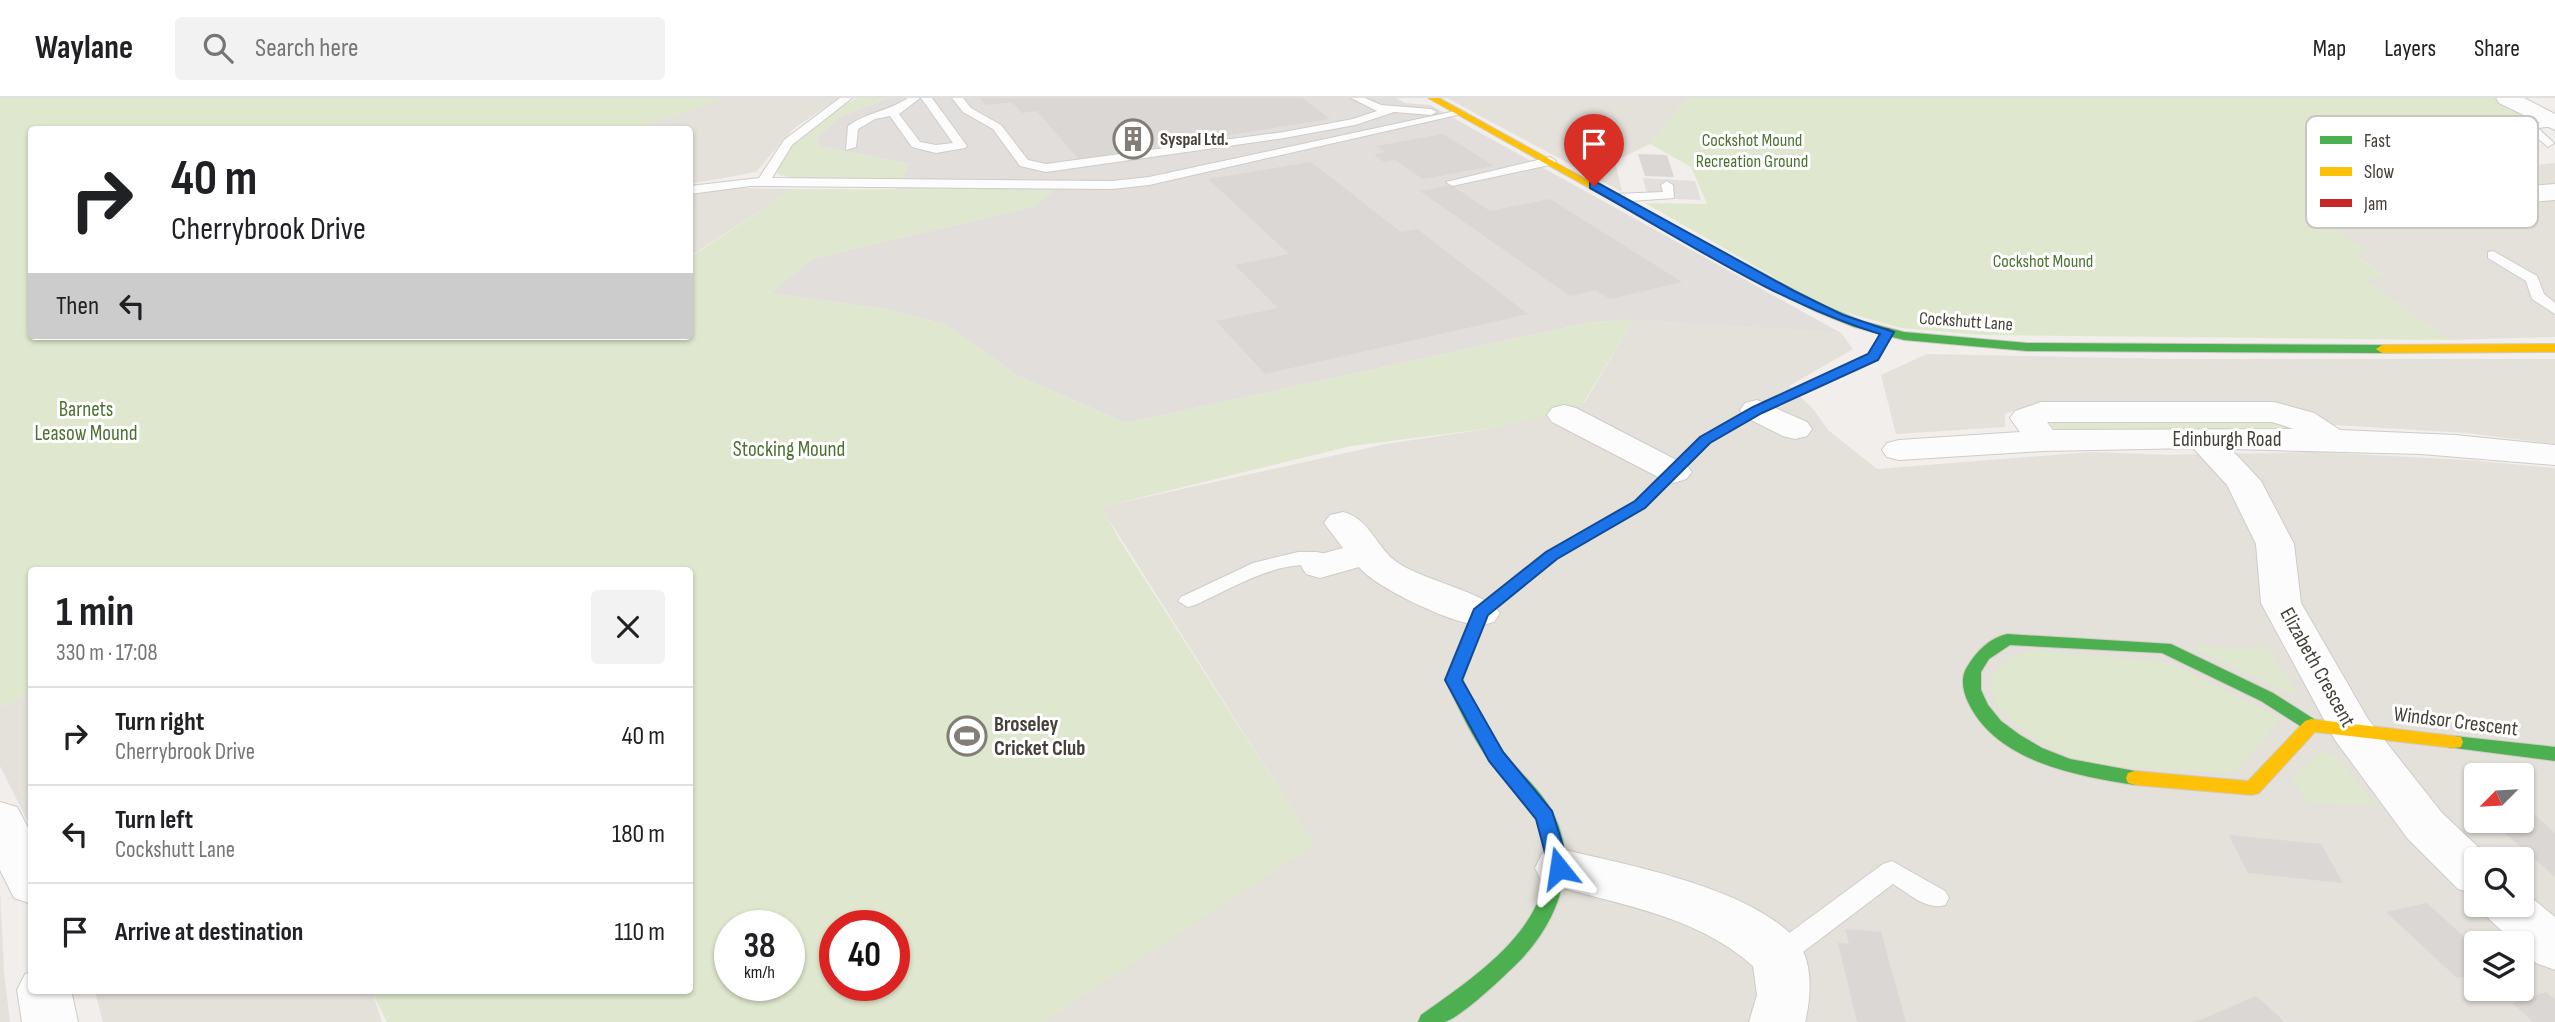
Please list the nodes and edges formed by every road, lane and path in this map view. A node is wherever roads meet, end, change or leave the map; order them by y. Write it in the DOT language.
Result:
graph roads {
  1 [pos="847,98"];
  2 [pos="915,98"];
  3 [pos="926,98"];
  4 [pos="957,98"];
  5 [pos="1356,98"];
  6 [pos="1432,98"];
  7 [pos="2507,98"];
  8 [pos="1390,110"];
  9 [pos="893,113"];
  10 [pos="1460,113"];
  11 [pos="2532,116"];
  12 [pos="850,146"];
  13 [pos="1550,161"];
  14 [pos="1452,182"];
  15 [pos="764,183"];
  16 [pos="1667,185"];
  17 [pos="693,189"];
  18 [pos="1616,198"];
  19 [pos="2493,255"];
  20 [pos="2555,310"];
  21 [pos="1888,332"];
  22 [pos="2555,348"];
  23 [pos="1757,410"];
  24 [pos="1564,415"];
  25 [pos="1795,429"];
  26 [pos="2202,438"];
  27 [pos="2338,440"];
  28 [pos="2044,441"];
  29 [pos="1899,450"];
  30 [pos="2555,456"];
  31 [pos="1674,472"];
  32 [pos="1343,523"];
  33 [pos="1341,561"];
  34 [pos="1188,601"];
  35 [pos="1480,613"];
  36 [pos="2331,727"];
  37 [pos="2555,754"];
  38 [pos="0,820"];
  39 [pos="2464,863"];
  40 [pos="1559,868"];
  41 [pos="28,876"];
  42 [pos="1936,898"];
  43 [pos="2521,917"];
  44 [pos="2555,947"];
  45 [pos="1778,956"];
  46 [pos="45,994"];
  47 [pos="50,1022"];
  48 [pos="1429,1022"];
  49 [pos="1777,1022"];
  1 -- 15 [label="lane"];
  2 -- 9 [label="lane"];
  3 -- 9 [label="lane"];
  4 -- 8 [label="lane"];
  5 -- 8 [label="lane"];
  6 -- 10 [label="street, Cockshutt Lane"];
  7 -- 11 [label="street"];
  8 -- 10 [label="lane"];
  9 -- 12 [label="lane"];
  10 -- 13 [label="street, Cockshutt Lane"];
  10 -- 15 [label="lane"];
  13 -- 14 [label="lane"];
  13 -- 18 [label="street, Cockshutt Lane"];
  15 -- 17 [label="lane"];
  16 -- 18 [label="lane"];
  18 -- 21 [label="street, Cockshutt Lane"];
  19 -- 20 [label="lane"];
  21 -- 22 [label="street, Cockshutt Lane"];
  21 -- 23 [label="street"];
  23 -- 25 [label="street"];
  23 -- 31 [label="street"];
  24 -- 31 [label="street"];
  26 -- 27 [label="street, Edinburgh Road"];
  26 -- 28 [label="street, Edinburgh Road"];
  26 -- 36 [label="street, Elizabeth Crescent"];
  27 -- 28 [label="street"];
  27 -- 30 [label="street, Edinburgh Road"];
  28 -- 29 [label="street, Edinburgh Road"];
  31 -- 35 [label="street"];
  32 -- 33 [label="street"];
  33 -- 34 [label="lane"];
  33 -- 35 [label="street"];
  35 -- 40 [label="street"];
  36 -- 36 [label="street"];
  36 -- 37 [label="street, Windsor Crescent"];
  36 -- 39 [label="street, Elizabeth Crescent"];
  38 -- 41 [label="street"];
  40 -- 45 [label="street"];
  40 -- 48 [label="street"];
  42 -- 45 [label="lane"];
  43 -- 44 [label="street"];
  45 -- 49 [label="street"];
  46 -- 47 [label="street"];
}
